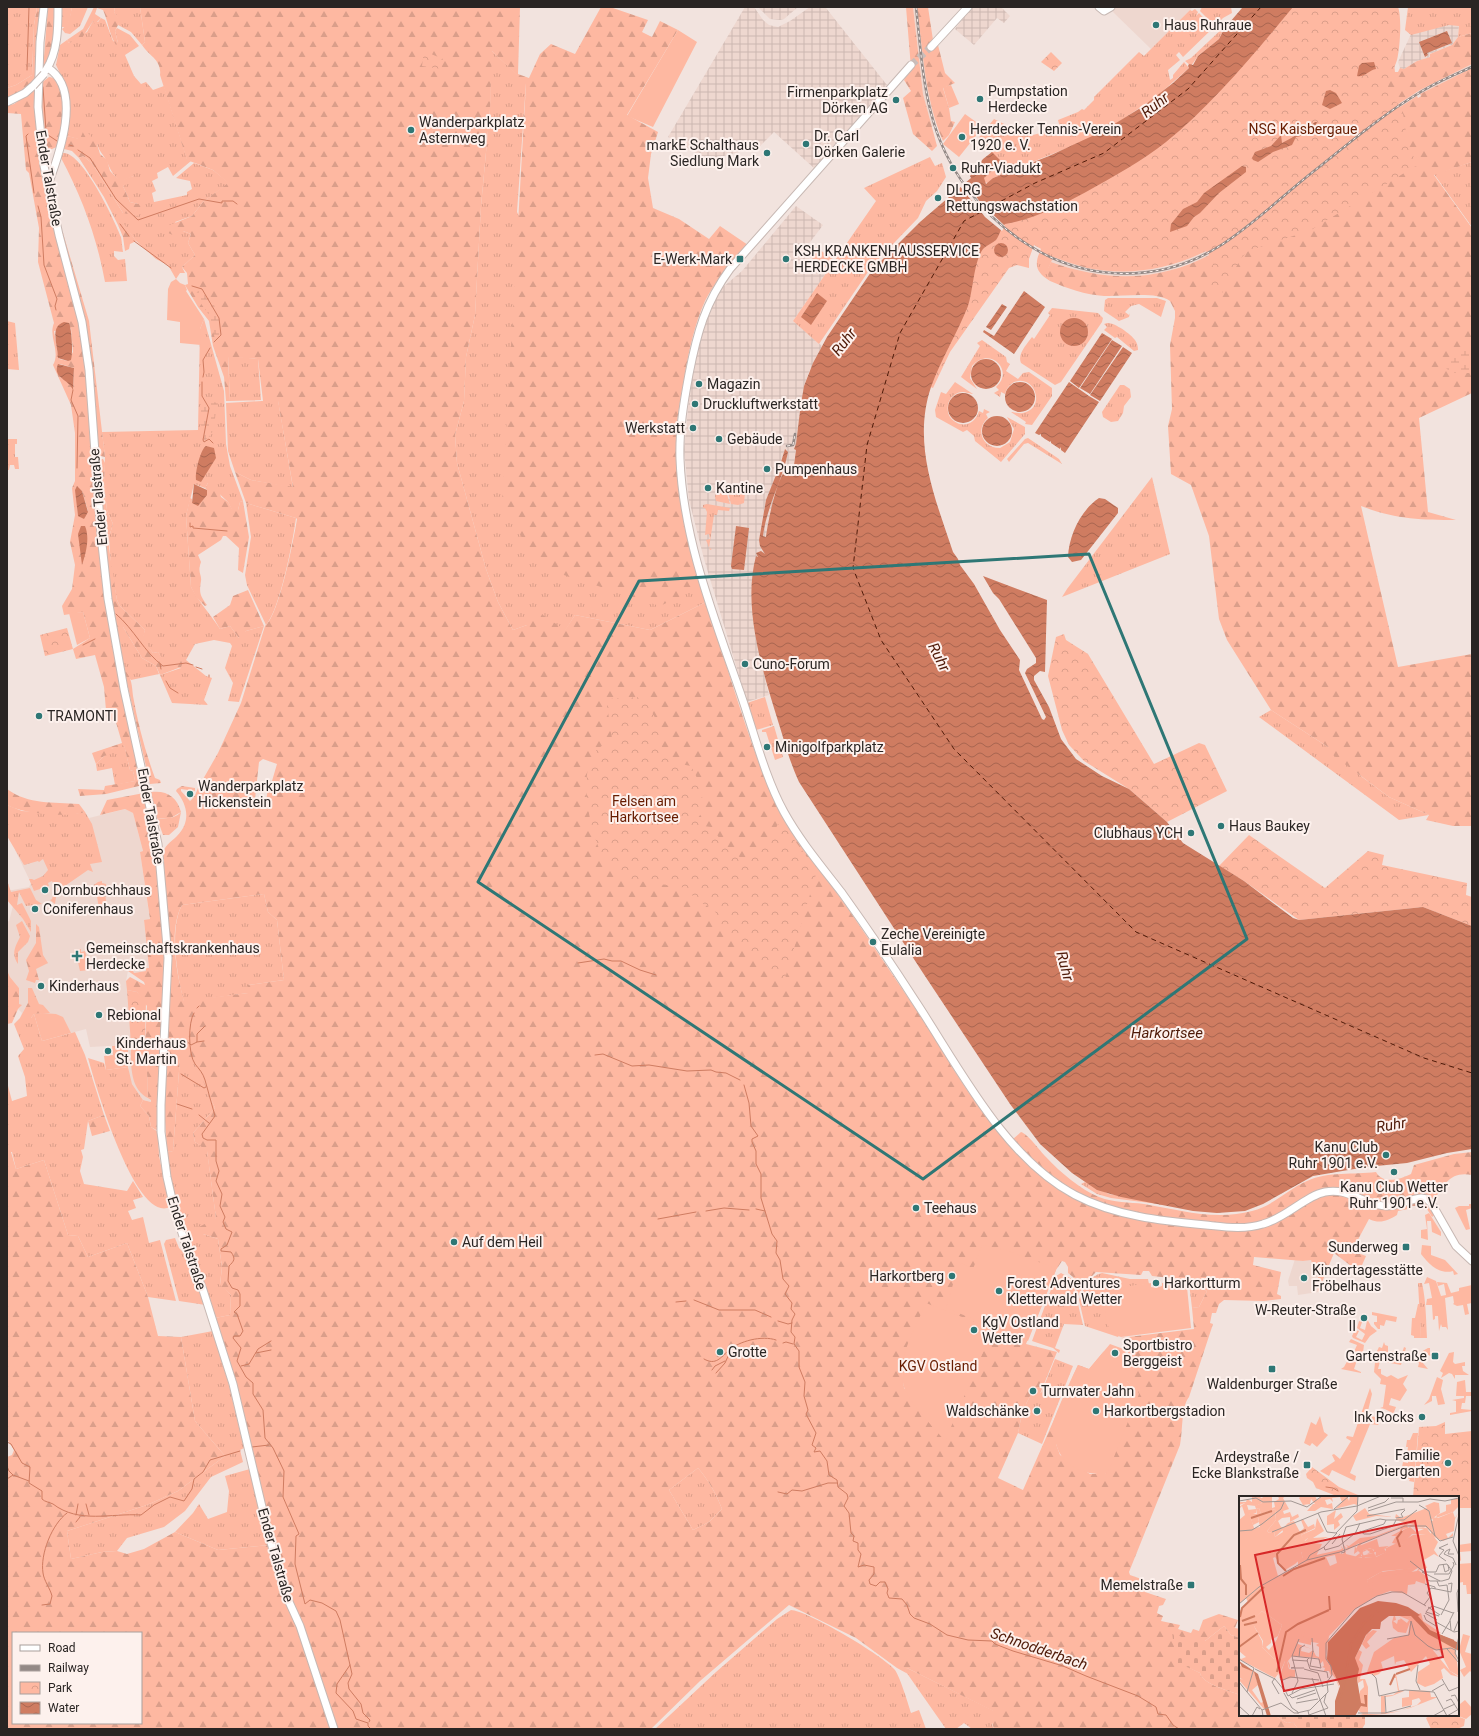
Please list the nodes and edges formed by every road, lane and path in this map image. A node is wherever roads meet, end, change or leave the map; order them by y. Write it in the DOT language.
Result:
graph roads {
  1 [pos="44,7"];
  2 [pos="58,7"];
  3 [pos="968,7"];
  4 [pos="1099,7"];
  5 [pos="1111,7"];
  6 [pos="931,47"];
  7 [pos="911,65"];
  8 [pos="46,71"];
  9 [pos="7,102"];
  10 [pos="60,151"];
  11 [pos="44,166"];
  12 [pos="48,186"];
  13 [pos="1472,1261"];
  14 [pos="334,1729"];
  1 -- 11 [label="main road, Ender Talstraße"];
  2 -- 8 [label="main road"];
  3 -- 6 [label="main road"];
  4 -- 5 [label="main road"];
  7 -- 13 [label="main road"];
  8 -- 9 [label="main road, bridge"];
  8 -- 10 [label="main road"];
  10 -- 11 [label="main road"];
  10 -- 12 [label="main road"];
  11 -- 12 [label="main road, Ender Talstraße"];
  12 -- 14 [label="main road, Ender Talstraße"];
}
